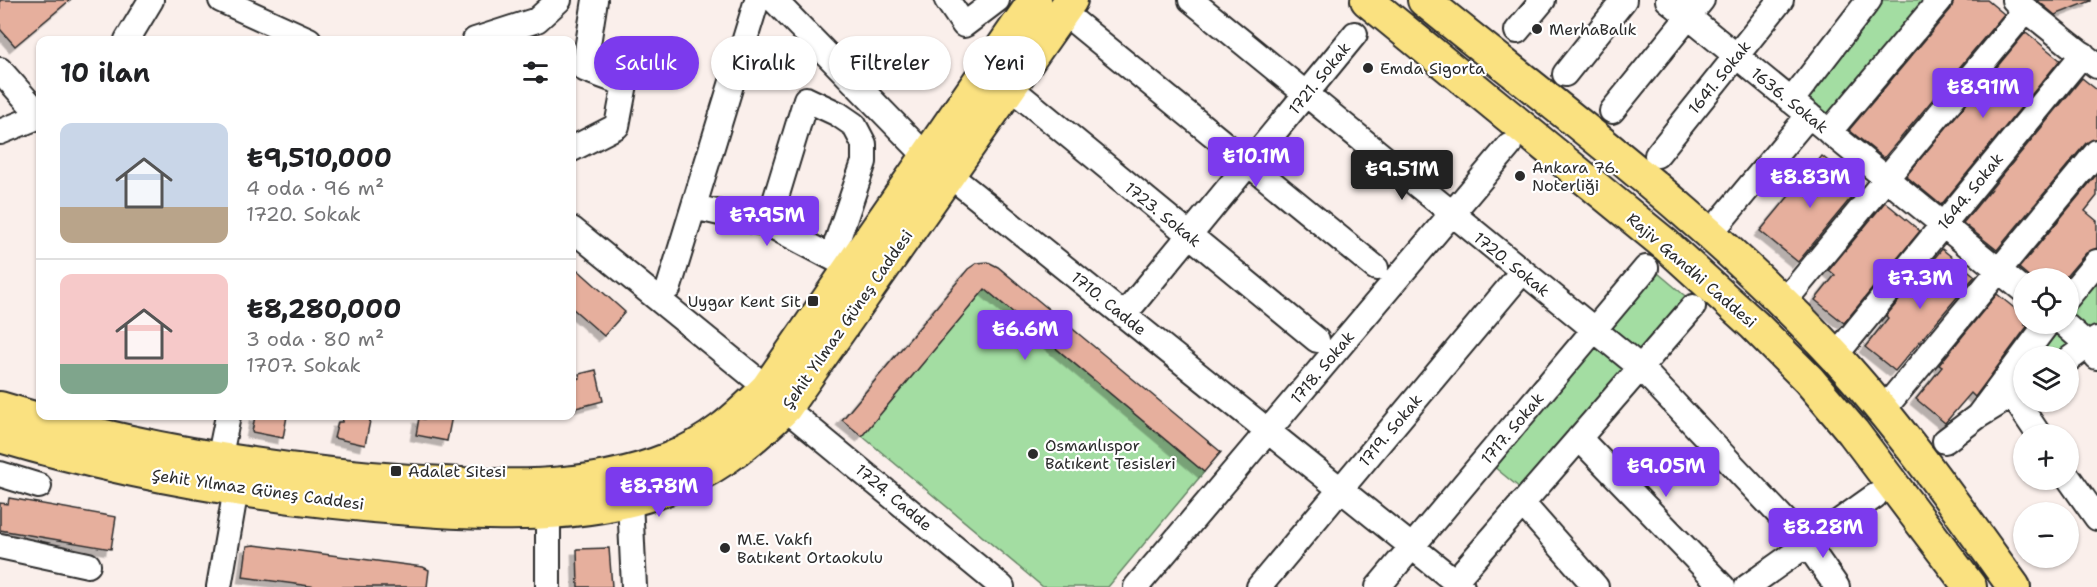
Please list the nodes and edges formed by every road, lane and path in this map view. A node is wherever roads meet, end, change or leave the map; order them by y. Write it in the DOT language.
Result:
graph roads {
  1 [pos="151,0"];
  2 [pos="221,0"];
  3 [pos="559,0"];
  4 [pos="595,0"];
  5 [pos="757,0"];
  6 [pos="774,0"];
  7 [pos="947,0"];
  8 [pos="997,0"];
  9 [pos="1191,0"];
  10 [pos="1367,0"];
  11 [pos="1424,0"];
  12 [pos="1542,0"];
  13 [pos="1624,0"];
  14 [pos="1668,0"];
  15 [pos="1781,0"];
  16 [pos="1869,0"];
  17 [pos="1940,0"];
  18 [pos="1056,4"];
  19 [pos="2020,5"];
  20 [pos="1695,8"];
  21 [pos="1517,31"];
  22 [pos="1355,34"];
  23 [pos="129,36"];
  24 [pos="300,36"];
  25 [pos="487,36"];
  26 [pos="1038,36"];
  27 [pos="1737,56"];
  28 [pos="2090,60"];
  29 [pos="0,70"];
  30 [pos="1565,74"];
  31 [pos="1007,90"];
  32 [pos="1014,90"];
  33 [pos="1306,94"];
  34 [pos="1800,108"];
  35 [pos="36,111"];
  36 [pos="1612,111"];
  37 [pos="36,118"];
  38 [pos="0,132"];
  39 [pos="1829,132"];
  40 [pos="576,147"];
  41 [pos="1509,147"];
  42 [pos="2097,152"];
  43 [pos="1657,155"];
  44 [pos="1249,164"];
  45 [pos="938,166"];
  46 [pos="1886,178"];
  47 [pos="694,207"];
  48 [pos="1451,214"];
  49 [pos="768,224"];
  50 [pos="1943,225"];
  51 [pos="576,232"];
  52 [pos="1190,235"];
  53 [pos="1709,235"];
  54 [pos="841,262"];
  55 [pos="2097,262"];
  56 [pos="1376,268"];
  57 [pos="1646,268"];
  58 [pos="1999,270"];
  59 [pos="1522,272"];
  60 [pos="2013,282"];
  61 [pos="2079,284"];
  62 [pos="669,287"];
  63 [pos="1783,303"];
  64 [pos="1692,307"];
  65 [pos="1124,315"];
  66 [pos="1593,331"];
  67 [pos="2047,334"];
  68 [pos="2069,334"];
  69 [pos="1317,340"];
  70 [pos="2095,348"];
  71 [pos="2079,355"];
  72 [pos="1835,356"];
  73 [pos="1640,367"];
  74 [pos="2013,395"];
  75 [pos="776,398"];
  76 [pos="0,408"];
  77 [pos="1883,410"];
  78 [pos="1978,416"];
  79 [pos="36,418"];
  80 [pos="45,420"];
  81 [pos="227,420"];
  82 [pos="1268,431"];
  83 [pos="0,436"];
  84 [pos="1579,438"];
  85 [pos="1945,441"];
  86 [pos="219,460"];
  87 [pos="0,474"];
  88 [pos="39,486"];
  89 [pos="236,489"];
  90 [pos="1341,489"];
  91 [pos="2077,490"];
  92 [pos="1875,496"];
  93 [pos="630,500"];
  94 [pos="1522,503"];
  95 [pos="548,512"];
  96 [pos="2097,518"];
  97 [pos="1807,544"];
  98 [pos="0,546"];
  99 [pos="1412,546"];
  100 [pos="88,565"];
  101 [pos="1458,584"];
  102 [pos="219,587"];
  103 [pos="548,587"];
  104 [pos="634,587"];
  105 [pos="1002,587"];
  106 [pos="1136,587"];
  107 [pos="1259,587"];
  108 [pos="1378,587"];
  109 [pos="1596,587"];
  110 [pos="1723,587"];
  111 [pos="1747,587"];
  112 [pos="1837,587"];
  113 [pos="1970,587"];
  114 [pos="2014,587"];
  1 -- 23 [label="street"];
  2 -- 24 [label="street"];
  3 -- 25 [label="street"];
  4 -- 40 [label="street"];
  5 -- 47 [label="street"];
  6 -- 45 [label="street, 1710. Cadde"];
  7 -- 8 [label="street"];
  9 -- 33 [label="street, 1720. Sokak"];
  10 -- 113 [label="main road, Rajiv Gandhi Caddesi"];
  11 -- 53 [label="main road"];
  12 -- 21 [label="street"];
  13 -- 30 [label="street"];
  14 -- 20 [label="street, 1636. Sokak"];
  15 -- 27 [label="street, 1641. Sokak"];
  16 -- 34 [label="street"];
  17 -- 39 [label="street"];
  18 -- 26 [label="main road, Şehit Yılmaz Güneş Caddesi"];
  18 -- 44 [label="street"];
  18 -- 45 [label="main road, Şehit Yılmaz Güneş Caddesi"];
  19 -- 28 [label="street"];
  19 -- 46 [label="street"];
  20 -- 27 [label="street, 1636. Sokak"];
  20 -- 36 [label="street"];
  22 -- 33 [label="street, 1721. Sokak"];
  27 -- 34 [label="street, 1636. Sokak"];
  27 -- 43 [label="street, 1641. Sokak"];
  28 -- 50 [label="street, 1644. Sokak"];
  29 -- 35 [label="street"];
  31 -- 45 [label="main road, Şehit Yılmaz Güneş Caddesi"];
  32 -- 52 [label="street, 1723. Sokak"];
  33 -- 44 [label="street, 1721. Sokak"];
  33 -- 48 [label="street, 1720. Sokak"];
  34 -- 39 [label="street, 1636. Sokak"];
  34 -- 53 [label="street"];
  37 -- 38 [label="street"];
  39 -- 46 [label="street, 1636. Sokak"];
  41 -- 48 [label="street, 1718. Sokak"];
  42 -- 58 [label="street"];
  44 -- 52 [label="street, 1721. Sokak"];
  44 -- 56 [label="street"];
  45 -- 54 [label="main road, Şehit Yılmaz Güneş Caddesi"];
  45 -- 65 [label="street, 1710. Cadde"];
  45 -- 75 [label="main road, Şehit Yılmaz Güneş Caddesi"];
  46 -- 50 [label="street, 1636. Sokak"];
  46 -- 63 [label="street"];
  47 -- 49 [label="street"];
  47 -- 62 [label="street"];
  48 -- 59 [label="street, 1720. Sokak"];
  48 -- 82 [label="street, 1718. Sokak"];
  49 -- 54 [label="street"];
  49 -- 54 [label="street"];
  50 -- 58 [label="street, 1636. Sokak"];
  50 -- 72 [label="street, 1644. Sokak"];
  51 -- 75 [label="street, 1724. Cadde"];
  52 -- 65 [label="street, 1721. Sokak"];
  52 -- 69 [label="street, 1723. Sokak"];
  53 -- 63 [label="main road"];
  54 -- 75 [label="main road, Şehit Yılmaz Güneş Caddesi"];
  55 -- 61 [label="street"];
  57 -- 66 [label="street, 1717. Sokak"];
  58 -- 60 [label="street, 1636. Sokak"];
  58 -- 77 [label="street"];
  59 -- 66 [label="street, 1720. Sokak"];
  59 -- 90 [label="street, 1719. Sokak"];
  63 -- 72 [label="main road"];
  64 -- 73 [label="street"];
  65 -- 82 [label="street, 1710. Cadde"];
  66 -- 73 [label="street, 1720. Sokak"];
  66 -- 99 [label="street, 1717. Sokak"];
  67 -- 78 [label="street"];
  68 -- 70 [label="street"];
  70 -- 71 [label="street"];
  72 -- 77 [label="main road"];
  73 -- 84 [label="street"];
  73 -- 97 [label="street, 1720. Sokak"];
  74 -- 78 [label="street"];
  75 -- 86 [label="main road, Şehit Yılmaz Güneş Caddesi"];
  75 -- 93 [label="main road, Şehit Yılmaz Güneş Caddesi"];
  75 -- 105 [label="street, 1724. Cadde"];
  76 -- 79 [label="main road, Şehit Yılmaz Güneş Caddesi"];
  77 -- 114 [label="main road"];
  78 -- 85 [label="street"];
  80 -- 86 [label="main road, Şehit Yılmaz Güneş Caddesi"];
  81 -- 86 [label="street"];
  82 -- 90 [label="street, 1710. Cadde"];
  82 -- 106 [label="street, 1718. Sokak"];
  83 -- 89 [label="main road, Şehit Yılmaz Güneş Caddesi"];
  84 -- 94 [label="street"];
  84 -- 110 [label="street"];
  87 -- 88 [label="street"];
  89 -- 95 [label="main road, Şehit Yılmaz Güneş Caddesi"];
  89 -- 102 [label="street"];
  90 -- 99 [label="street, 1710. Cadde"];
  90 -- 107 [label="street, 1719. Sokak"];
  91 -- 96 [label="street"];
  92 -- 97 [label="street"];
  93 -- 95 [label="main road, Şehit Yılmaz Güneş Caddesi"];
  93 -- 104 [label="street"];
  94 -- 101 [label="street"];
  94 -- 109 [label="street"];
  95 -- 103 [label="street"];
  97 -- 111 [label="street"];
  97 -- 112 [label="street, 1720. Sokak"];
  98 -- 100 [label="street"];
  99 -- 101 [label="street, 1710. Cadde"];
  99 -- 108 [label="street, 1717. Sokak"];
}
